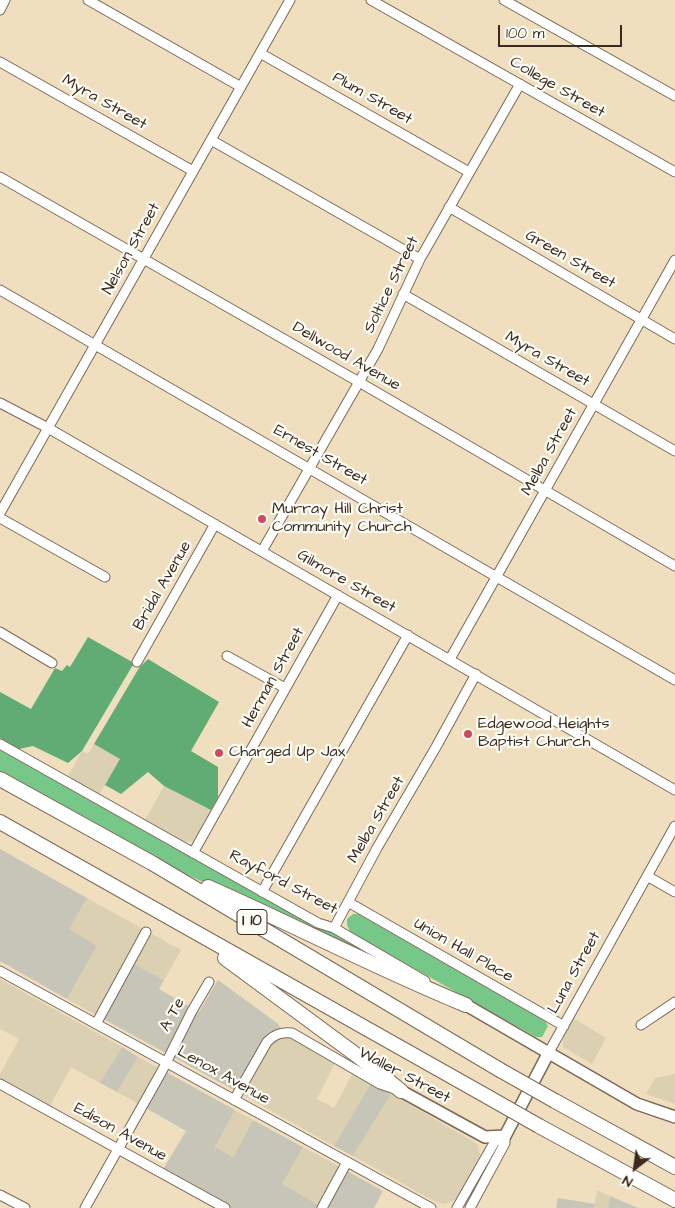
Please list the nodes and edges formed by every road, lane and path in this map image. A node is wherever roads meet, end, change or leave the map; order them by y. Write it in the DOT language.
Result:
graph roads {
  1 [pos="6,0"];
  2 [pos="88,0"];
  3 [pos="290,0"];
  4 [pos="371,0"];
  5 [pos="504,0"];
  6 [pos="0,10"];
  7 [pos="260,53"];
  8 [pos="0,62"];
  9 [pos="520,84"];
  10 [pos="241,86"];
  11 [pos="675,96"];
  12 [pos="211,140"];
  13 [pos="194,171"];
  14 [pos="469,172"];
  15 [pos="675,172"];
  16 [pos="0,177"];
  17 [pos="449,207"];
  18 [pos="145,258"];
  19 [pos="420,259"];
  20 [pos="675,260"];
  21 [pos="0,290"];
  22 [pos="403,294"];
  23 [pos="642,320"];
  24 [pos="675,339"];
  25 [pos="96,344"];
  26 [pos="360,382"];
  27 [pos="0,403"];
  28 [pos="594,404"];
  29 [pos="48,428"];
  30 [pos="675,451"];
  31 [pos="311,469"];
  32 [pos="546,490"];
  33 [pos="0,513"];
  34 [pos="0,518"];
  35 [pos="215,524"];
  36 [pos="262,551"];
  37 [pos="675,566"];
  38 [pos="498,576"];
  39 [pos="105,578"];
  40 [pos="338,595"];
  41 [pos="0,632"];
  42 [pos="408,635"];
  43 [pos="227,656"];
  44 [pos="450,659"];
  45 [pos="137,662"];
  46 [pos="52,663"];
  47 [pos="476,674"];
  48 [pos="675,680"];
  49 [pos="285,688"];
  50 [pos="0,744"];
  51 [pos="0,779"];
  52 [pos="675,790"];
  53 [pos="0,822"];
  54 [pos="675,826"];
  55 [pos="193,853"];
  56 [pos="152,863"];
  57 [pos="647,876"];
  58 [pos="109,883"];
  59 [pos="262,892"];
  60 [pos="675,892"];
  61 [pos="348,902"];
  62 [pos="334,928"];
  63 [pos="146,932"];
  64 [pos="0,971"];
  65 [pos="209,982"];
  66 [pos="675,1002"];
  67 [pos="466,1005"];
  68 [pos="96,1024"];
  69 [pos="640,1025"];
  70 [pos="564,1026"];
  71 [pos="549,1052"];
  72 [pos="165,1063"];
  73 [pos="0,1084"];
  74 [pos="401,1091"];
  75 [pos="234,1100"];
  76 [pos="675,1117"];
  77 [pos="505,1136"];
  78 [pos="118,1149"];
  79 [pos="347,1162"];
  80 [pos="675,1167"];
  81 [pos="0,1194"];
  82 [pos="675,1200"];
  83 [pos="25,1208"];
  84 [pos="85,1208"];
  85 [pos="225,1208"];
  86 [pos="322,1208"];
  87 [pos="431,1208"];
  88 [pos="457,1208"];
  89 [pos="470,1208"];
  1 -- 6 [label="street"];
  2 -- 10 [label="street"];
  3 -- 7 [label="street, Nelson Street"];
  4 -- 9 [label="street, College Street"];
  5 -- 11 [label="street"];
  7 -- 10 [label="street, Nelson Street"];
  7 -- 14 [label="street, Plum Street"];
  8 -- 13 [label="street, Myra Street"];
  9 -- 14 [label="street, Soltice Street"];
  9 -- 15 [label="street, College Street"];
  10 -- 12 [label="street, Nelson Street"];
  12 -- 13 [label="street, Nelson Street"];
  12 -- 19 [label="street"];
  13 -- 18 [label="street, Nelson Street"];
  14 -- 17 [label="street, Soltice Street"];
  16 -- 18 [label="street, Dellwood Avenue"];
  17 -- 19 [label="street, Soltice Street"];
  17 -- 23 [label="street, Green Street"];
  18 -- 25 [label="street, Nelson Street"];
  18 -- 26 [label="street, Dellwood Avenue"];
  19 -- 22 [label="street, Soltice Street"];
  20 -- 23 [label="street, Melba Street"];
  21 -- 25 [label="street, Ernest Street"];
  22 -- 26 [label="street, Soltice Street"];
  22 -- 28 [label="street, Myra Street"];
  23 -- 24 [label="street, Green Street"];
  23 -- 28 [label="street, Melba Street"];
  25 -- 29 [label="street, Nelson Street"];
  25 -- 31 [label="street, Ernest Street"];
  26 -- 31 [label="street, Soltice Street"];
  26 -- 32 [label="street, Dellwood Avenue"];
  27 -- 29 [label="street, Gilmore Street"];
  28 -- 30 [label="street, Myra Street"];
  28 -- 32 [label="street, Melba Street"];
  29 -- 33 [label="street, Nelson Street"];
  29 -- 35 [label="street, Gilmore Street"];
  31 -- 36 [label="street, Soltice Street"];
  31 -- 38 [label="street, Ernest Street"];
  32 -- 37 [label="street, Dellwood Avenue"];
  32 -- 38 [label="street, Melba Street"];
  34 -- 39 [label="street"];
  35 -- 36 [label="street, Gilmore Street"];
  35 -- 45 [label="street, Bridal Avenue"];
  36 -- 40 [label="street, Gilmore Street"];
  38 -- 44 [label="street, Melba Street"];
  38 -- 48 [label="street, Ernest Street"];
  40 -- 42 [label="street, Gilmore Street"];
  40 -- 49 [label="street, Herman Street"];
  41 -- 46 [label="street"];
  42 -- 44 [label="street, Gilmore Street"];
  42 -- 59 [label="street"];
  43 -- 49 [label="street"];
  44 -- 47 [label="street, Gilmore Street"];
  47 -- 52 [label="street, Gilmore Street"];
  47 -- 61 [label="street, Melba Street"];
  49 -- 55 [label="street, Herman Street"];
  50 -- 55 [label="street, Rayford Street"];
  51 -- 56 [label="highway, I 10"];
  53 -- 58 [label="highway, I 10"];
  54 -- 57 [label="street, Luna Street"];
  55 -- 59 [label="street, Rayford Street"];
  56 -- 67 [label="highway"];
  56 -- 80 [label="highway, I 10, bridge"];
  57 -- 60 [label="street"];
  57 -- 70 [label="street, Luna Street"];
  58 -- 74 [label="highway"];
  58 -- 82 [label="highway, I 10, bridge"];
  59 -- 62 [label="street, Rayford Street"];
  61 -- 62 [label="street, Melba Street"];
  61 -- 70 [label="street, Union Hall Place"];
  62 -- 67 [label="street, Rayford Street"];
  63 -- 68 [label="street"];
  64 -- 68 [label="street, Lenox Avenue"];
  65 -- 72 [label="street, A Te"];
  66 -- 69 [label="street"];
  67 -- 71 [label="main road, Rayford Street"];
  68 -- 72 [label="street, Lenox Avenue"];
  70 -- 71 [label="street, Luna Street"];
  71 -- 76 [label="main road"];
  71 -- 77 [label="main road, Luna Street"];
  72 -- 75 [label="street, Lenox Avenue"];
  72 -- 78 [label="street, A Te"];
  73 -- 78 [label="street, Edison Avenue"];
  74 -- 75 [label="street, Waller Street"];
  74 -- 77 [label="main road, Waller Street"];
  75 -- 79 [label="street, Lenox Avenue"];
  77 -- 88 [label="street, Luna Street"];
  77 -- 89 [label="street, Luna Street"];
  78 -- 84 [label="street, A Te"];
  78 -- 85 [label="street, Edison Avenue"];
  79 -- 86 [label="street"];
  79 -- 87 [label="street, Lenox Avenue"];
  81 -- 83 [label="street"];
}
